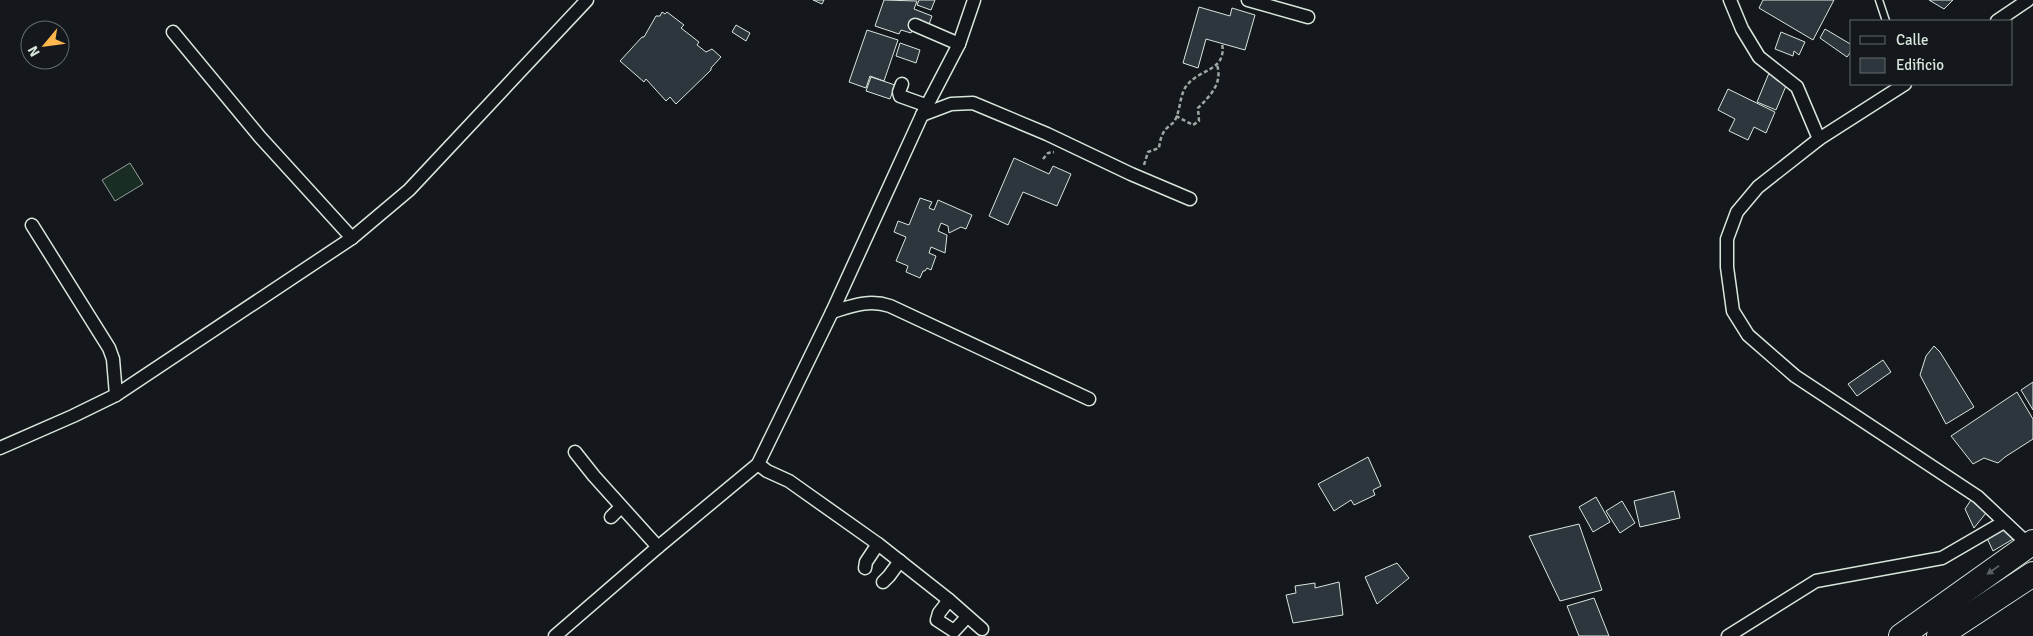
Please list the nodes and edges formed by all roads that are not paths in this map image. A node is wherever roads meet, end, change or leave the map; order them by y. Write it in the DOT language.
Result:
graph roads {
  1 [pos="974,0"];
  2 [pos="1248,0"];
  3 [pos="1730,0"];
  4 [pos="1879,0"];
  5 [pos="2028,0"];
  6 [pos="578,3"];
  7 [pos="1308,17"];
  8 [pos="1886,20"];
  9 [pos="1998,20"];
  10 [pos="915,25"];
  11 [pos="173,32"];
  12 [pos="959,44"];
  13 [pos="902,84"];
  14 [pos="1903,85"];
  15 [pos="925,110"];
  16 [pos="1819,139"];
  17 [pos="1190,199"];
  18 [pos="32,225"];
  19 [pos="352,238"];
  20 [pos="832,312"];
  21 [pos="116,395"];
  22 [pos="1088,399"];
  23 [pos="0,448"];
  24 [pos="575,452"];
  25 [pos="758,464"];
  26 [pos="621,507"];
  27 [pos="611,517"];
  28 [pos="2004,522"];
  29 [pos="878,544"];
  30 [pos="2031,544"];
  31 [pos="658,546"];
  32 [pos="900,561"];
  33 [pos="865,568"];
  34 [pos="2032,578"];
  35 [pos="883,582"];
  36 [pos="949,600"];
  37 [pos="967,617"];
  38 [pos="982,629"];
  39 [pos="555,636"];
  40 [pos="1728,636"];
  41 [pos="1901,636"];
  42 [pos="1939,636"];
  1 -- 12 [label="street"];
  2 -- 7 [label="street"];
  3 -- 16 [label="street"];
  4 -- 8 [label="lane"];
  5 -- 9 [label="street"];
  6 -- 19 [label="street"];
  10 -- 12 [label="street"];
  11 -- 19 [label="street"];
  12 -- 15 [label="street"];
  13 -- 15 [label="street"];
  14 -- 16 [label="street"];
  15 -- 17 [label="street"];
  15 -- 20 [label="street"];
  16 -- 28 [label="street"];
  18 -- 21 [label="street"];
  19 -- 21 [label="street"];
  20 -- 22 [label="street"];
  20 -- 25 [label="street"];
  21 -- 23 [label="street"];
  24 -- 26 [label="street"];
  25 -- 29 [label="street"];
  25 -- 31 [label="street"];
  26 -- 27 [label="street"];
  26 -- 31 [label="street"];
  28 -- 30 [label="street"];
  28 -- 40 [label="street"];
  29 -- 32 [label="street"];
  29 -- 33 [label="street"];
  30 -- 41 [label="highway, one-way"];
  31 -- 39 [label="street"];
  32 -- 35 [label="street"];
  32 -- 36 [label="street"];
  34 -- 42 [label="highway"];
  36 -- 37 [label="street"];
  36 -- 37 [label="street"];
  37 -- 38 [label="street"];
}
